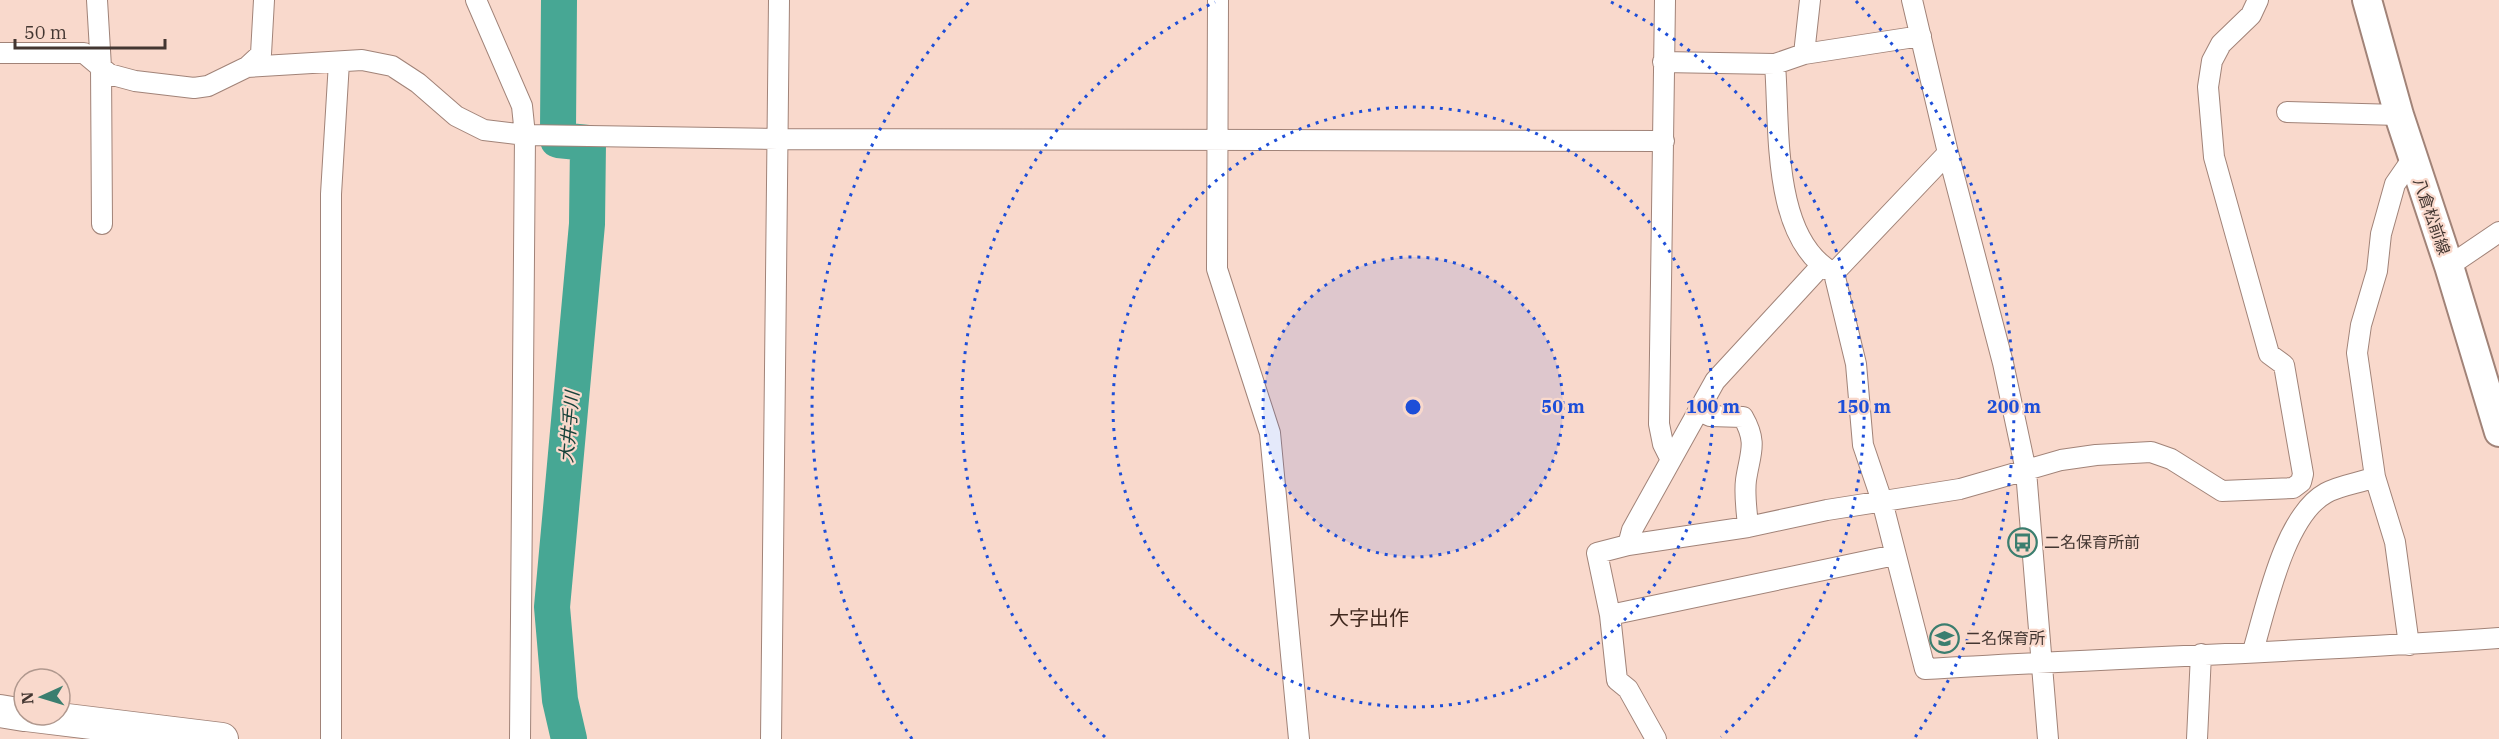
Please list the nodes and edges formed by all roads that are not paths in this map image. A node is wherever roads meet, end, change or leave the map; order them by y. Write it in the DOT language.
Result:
graph roads {
  1 [pos="97,0"];
  2 [pos="264,0"];
  3 [pos="476,0"];
  4 [pos="779,0"];
  5 [pos="1218,0"];
  6 [pos="1665,0"];
  7 [pos="1810,0"];
  8 [pos="1912,0"];
  9 [pos="2258,0"];
  10 [pos="2367,0"];
  11 [pos="1921,36"];
  12 [pos="0,53"];
  13 [pos="1804,54"];
  14 [pos="339,62"];
  15 [pos="1663,62"];
  16 [pos="1775,64"];
  17 [pos="247,67"];
  18 [pos="101,68"];
  19 [pos="2287,112"];
  20 [pos="2399,115"];
  21 [pos="525,135"];
  22 [pos="778,139"];
  23 [pos="1216,139"];
  24 [pos="1665,141"];
  25 [pos="1948,153"];
  26 [pos="2412,158"];
  27 [pos="102,225"];
  28 [pos="2499,232"];
  29 [pos="2450,266"];
  30 [pos="1827,269"];
  31 [pos="1699,411"];
  32 [pos="2499,432"];
  33 [pos="1670,458"];
  34 [pos="2026,471"];
  35 [pos="2375,477"];
  36 [pos="2301,482"];
  37 [pos="2326,493"];
  38 [pos="1882,501"];
  39 [pos="1748,527"];
  40 [pos="1628,545"];
  41 [pos="1896,555"];
  42 [pos="1610,615"];
  43 [pos="2499,638"];
  44 [pos="2409,645"];
  45 [pos="2253,651"];
  46 [pos="2201,654"];
  47 [pos="2042,662"];
  48 [pos="72,721"];
  49 [pos="220,739"];
  50 [pos="331,739"];
  51 [pos="520,739"];
  52 [pos="771,739"];
  53 [pos="1299,739"];
  54 [pos="1656,739"];
  55 [pos="2048,739"];
  56 [pos="2197,739"];
  1 -- 18 [label="street"];
  2 -- 17 [label="street"];
  3 -- 21 [label="street"];
  4 -- 22 [label="street"];
  5 -- 23 [label="street"];
  6 -- 15 [label="street"];
  7 -- 13 [label="street"];
  8 -- 11 [label="street"];
  9 -- 36 [label="street"];
  10 -- 20 [label="main road, 八倉松前線"];
  11 -- 13 [label="street"];
  11 -- 25 [label="street"];
  12 -- 18 [label="street"];
  13 -- 16 [label="street"];
  14 -- 17 [label="street"];
  14 -- 21 [label="street"];
  14 -- 50 [label="street"];
  15 -- 16 [label="street"];
  15 -- 24 [label="street"];
  16 -- 30 [label="street"];
  17 -- 18 [label="street"];
  18 -- 27 [label="street"];
  19 -- 20 [label="street"];
  20 -- 26 [label="main road, 八倉松前線"];
  21 -- 22 [label="street"];
  21 -- 51 [label="street"];
  22 -- 23 [label="street"];
  22 -- 52 [label="street"];
  23 -- 24 [label="street"];
  23 -- 53 [label="street"];
  24 -- 33 [label="street"];
  25 -- 30 [label="street"];
  25 -- 34 [label="street"];
  26 -- 29 [label="main road, 八倉松前線"];
  26 -- 35 [label="street"];
  28 -- 29 [label="street"];
  29 -- 32 [label="main road, 八倉松前線"];
  30 -- 31 [label="street"];
  30 -- 38 [label="street"];
  31 -- 33 [label="street"];
  31 -- 39 [label="street"];
  33 -- 40 [label="street"];
  34 -- 36 [label="street"];
  34 -- 38 [label="street"];
  34 -- 47 [label="street"];
  35 -- 37 [label="street"];
  35 -- 44 [label="street"];
  36 -- 37 [label="street"];
  37 -- 45 [label="street"];
  38 -- 39 [label="street"];
  38 -- 41 [label="street"];
  39 -- 40 [label="street"];
  40 -- 42 [label="street"];
  41 -- 42 [label="street"];
  41 -- 47 [label="street"];
  42 -- 54 [label="street"];
  43 -- 44 [label="street"];
  44 -- 45 [label="street"];
  45 -- 46 [label="street"];
  46 -- 47 [label="street"];
  46 -- 56 [label="street"];
  47 -- 55 [label="street"];
  48 -- 49 [label="main road"];
}
